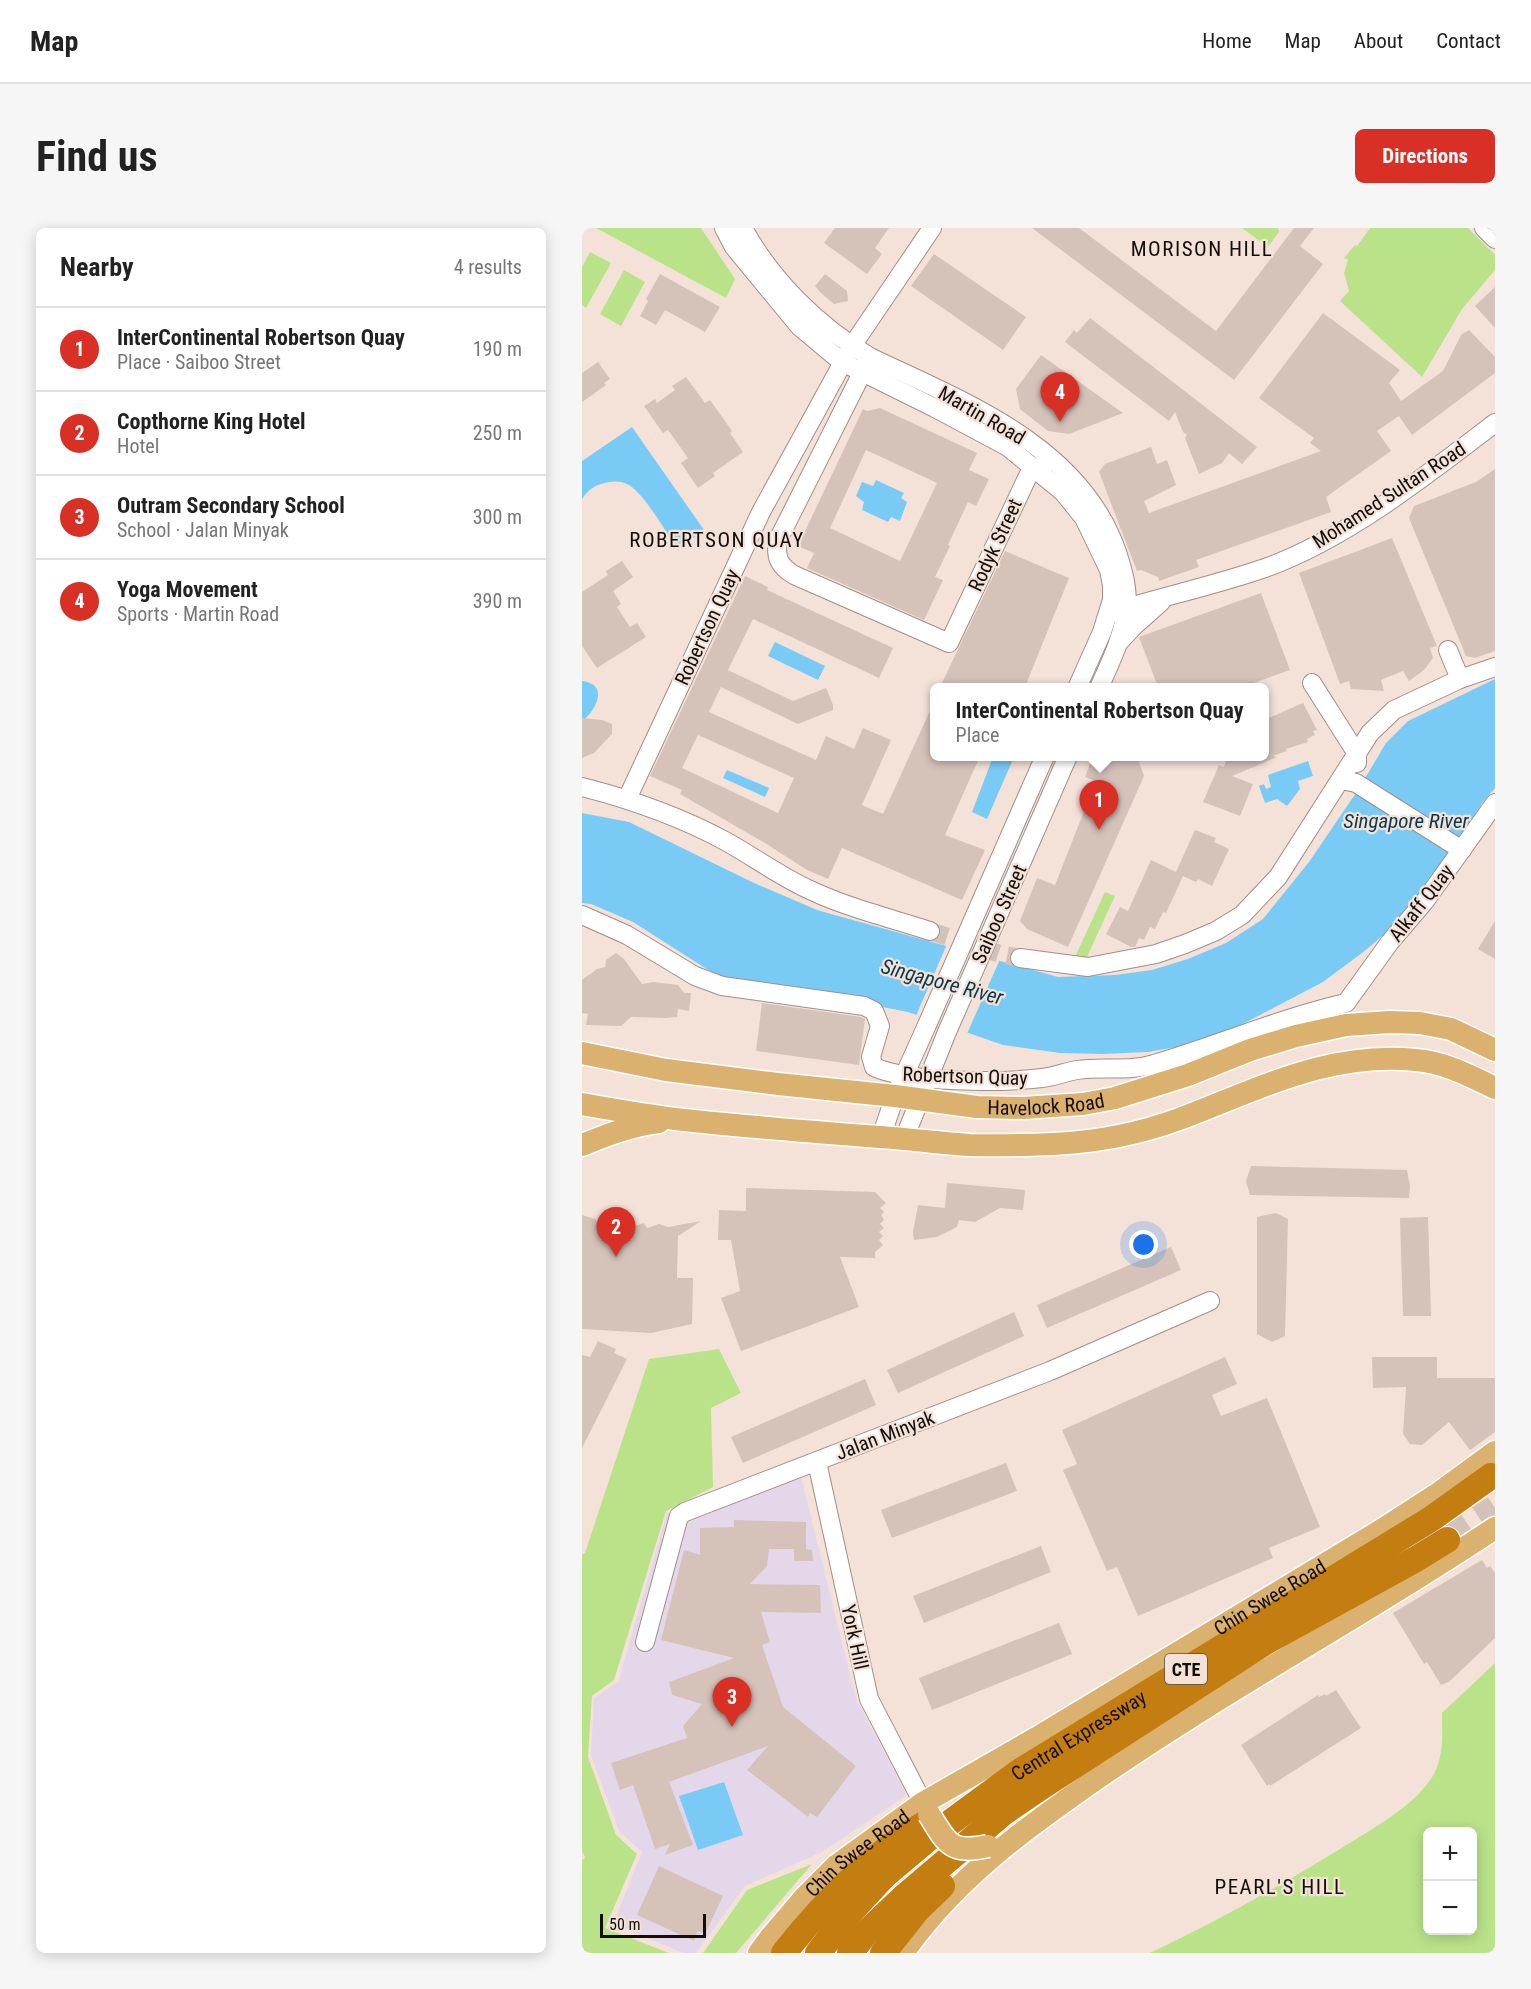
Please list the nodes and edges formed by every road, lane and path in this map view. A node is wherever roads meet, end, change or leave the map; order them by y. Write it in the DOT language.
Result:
graph roads {
  1 [pos="724,228"];
  2 [pos="743,228"];
  3 [pos="932,228"];
  4 [pos="1484,228"];
  5 [pos="1495,239"];
  6 [pos="852,346"];
  7 [pos="842,362"];
  8 [pos="866,364"];
  9 [pos="1495,423"];
  10 [pos="1053,460"];
  11 [pos="1035,468"];
  12 [pos="1124,572"];
  13 [pos="1166,598"];
  14 [pos="1126,608"];
  15 [pos="1109,614"];
  16 [pos="1117,645"];
  17 [pos="1448,650"];
  18 [pos="1495,667"];
  19 [pos="1460,679"];
  20 [pos="1079,683"];
  21 [pos="1101,683"];
  22 [pos="1312,683"];
  23 [pos="1357,754"];
  24 [pos="1043,761"];
  25 [pos="1066,761"];
  26 [pos="1349,781"];
  27 [pos="583,789"];
  28 [pos="627,799"];
  29 [pos="1495,803"];
  30 [pos="1462,850"];
  31 [pos="582,915"];
  32 [pos="930,931"];
  33 [pos="1020,958"];
  34 [pos="1346,1003"];
  35 [pos="1495,1050"];
  36 [pos="582,1053"];
  37 [pos="929,1077"];
  38 [pos="899,1085"];
  39 [pos="1495,1088"];
  40 [pos="919,1099"];
  41 [pos="582,1104"];
  42 [pos="682,1120"];
  43 [pos="881,1137"];
  44 [pos="904,1139"];
  45 [pos="582,1145"];
  46 [pos="1210,1301"];
  47 [pos="817,1461"];
  48 [pos="1493,1464"];
  49 [pos="1495,1528"];
  50 [pos="1447,1539"];
  51 [pos="645,1642"];
  52 [pos="1019,1772"];
  53 [pos="1041,1786"];
  54 [pos="928,1805"];
  55 [pos="1035,1822"];
  56 [pos="759,1953"];
  57 [pos="784,1953"];
  58 [pos="818,1953"];
  59 [pos="850,1953"];
  60 [pos="883,1953"];
  61 [pos="903,1953"];
  1 -- 7 [label="street, Martin Road"];
  2 -- 6 [label="street, Martin Road"];
  3 -- 6 [label="street, Robertson Quay"];
  4 -- 5 [label="street"];
  6 -- 7 [label="street, Robertson Quay"];
  6 -- 8 [label="street, Martin Road"];
  7 -- 8 [label="street, Martin Road"];
  7 -- 28 [label="street, Robertson Quay"];
  8 -- 10 [label="street, Martin Road"];
  8 -- 11 [label="street, Martin Road"];
  8 -- 11 [label="street, Rodyk Street"];
  9 -- 13 [label="street, Mohamed Sultan Road"];
  10 -- 11 [label="street"];
  10 -- 12 [label="street, Martin Road"];
  11 -- 15 [label="street, Martin Road"];
  12 -- 13 [label="street"];
  12 -- 14 [label="street, Martin Road"];
  13 -- 14 [label="street, Mohamed Sultan Road"];
  13 -- 16 [label="street"];
  14 -- 15 [label="street, Mohamed Sultan Road"];
  14 -- 16 [label="street"];
  15 -- 20 [label="street"];
  16 -- 21 [label="street"];
  17 -- 19 [label="street"];
  18 -- 19 [label="street"];
  19 -- 23 [label="street"];
  22 -- 23 [label="street"];
  23 -- 26 [label="street"];
  24 -- 38 [label="street, Saiboo Street, bridge"];
  25 -- 37 [label="street, Saiboo Street, bridge"];
  26 -- 30 [label="street"];
  26 -- 33 [label="street"];
  27 -- 28 [label="street"];
  28 -- 32 [label="street"];
  29 -- 30 [label="street, Alkaff Quay"];
  30 -- 34 [label="street, Alkaff Quay"];
  31 -- 38 [label="street, Robertson Quay"];
  34 -- 37 [label="street, Robertson Quay"];
  35 -- 40 [label="main road, Havelock Road"];
  36 -- 38 [label="main road, Havelock Road"];
  37 -- 38 [label="street, Robertson Quay"];
  37 -- 40 [label="street, Saiboo Street"];
  38 -- 40 [label="main road, Havelock Road"];
  38 -- 43 [label="street, Saiboo Street"];
  39 -- 44 [label="main road, Havelock Road"];
  40 -- 44 [label="street, Saiboo Street"];
  41 -- 42 [label="main road, Havelock Road"];
  42 -- 43 [label="main road, Havelock Road"];
  42 -- 45 [label="main road"];
  43 -- 44 [label="main road, Havelock Road"];
  46 -- 47 [label="street, Jalan Minyak"];
  47 -- 51 [label="street, Jalan Minyak"];
  47 -- 54 [label="street, York Hill"];
  48 -- 52 [label="highway, Central Expressway / CTE"];
  48 -- 54 [label="main road, Chin Swee Road"];
  49 -- 55 [label="main road"];
  50 -- 53 [label="highway, Central Expressway / CTE"];
  52 -- 57 [label="highway"];
  52 -- 58 [label="highway, Central Expressway / CTE"];
  53 -- 59 [label="highway, Central Expressway / CTE"];
  53 -- 60 [label="highway"];
  54 -- 55 [label="main road, bridge"];
  54 -- 56 [label="main road, Chin Swee Road"];
  55 -- 61 [label="main road"];
}
